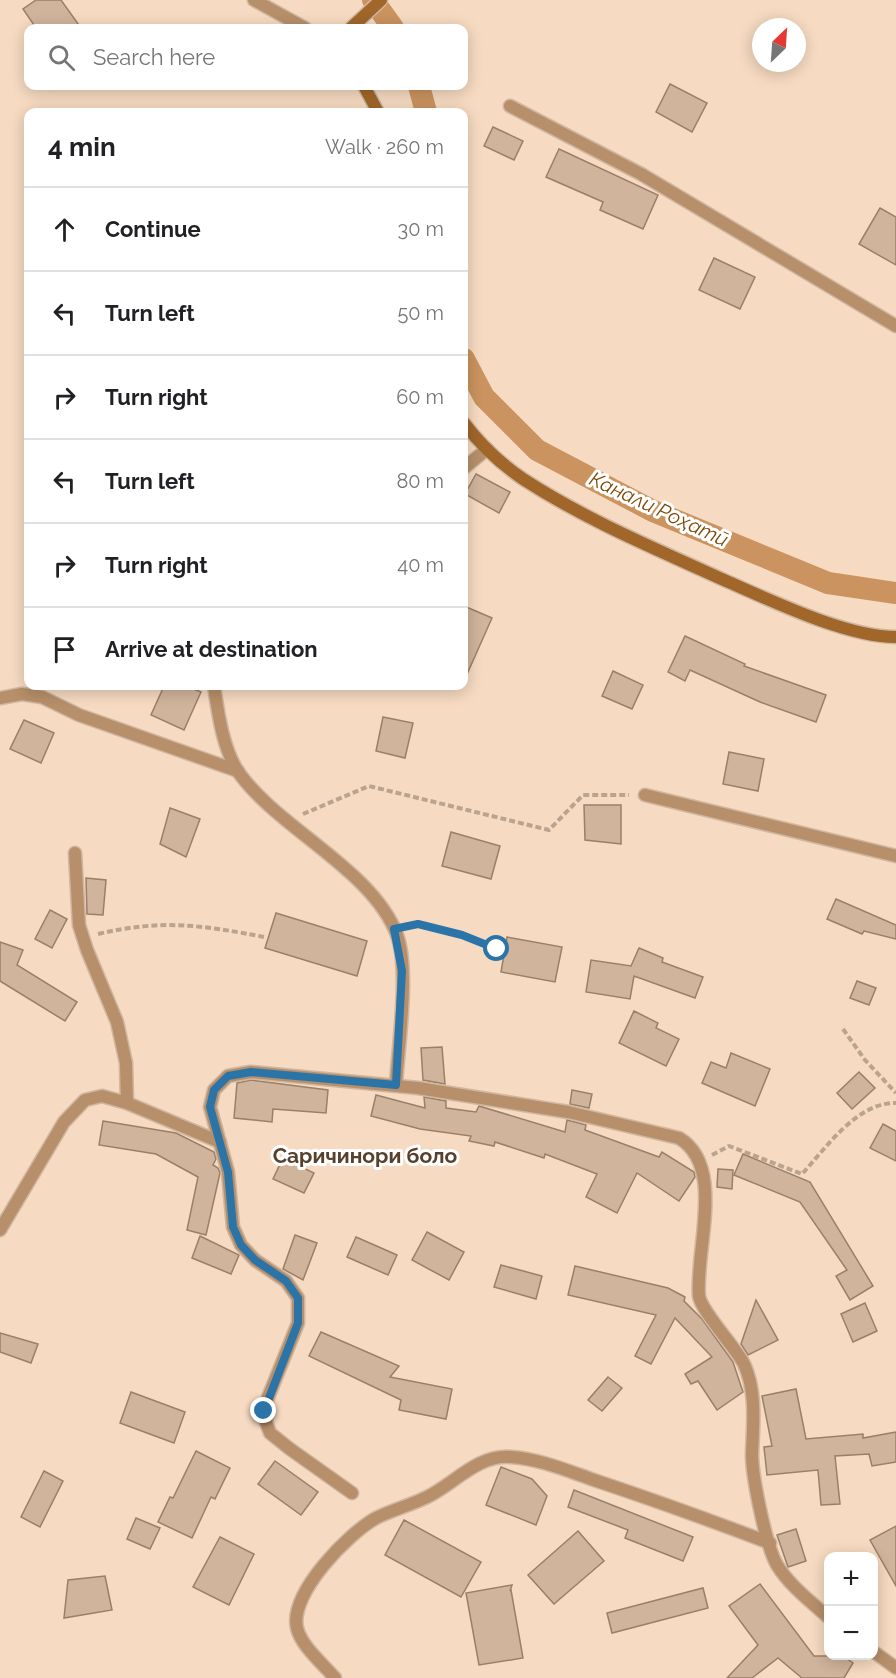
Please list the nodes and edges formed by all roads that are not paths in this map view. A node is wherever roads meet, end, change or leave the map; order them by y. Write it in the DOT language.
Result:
graph roads {
  1 [pos="254,0"];
  2 [pos="381,0"];
  3 [pos="298,24"];
  4 [pos="355,24"];
  5 [pos="366,90"];
  6 [pos="510,106"];
  7 [pos="376,108"];
  8 [pos="895,324"];
  9 [pos="468,427"];
  10 [pos="488,449"];
  11 [pos="468,465"];
  12 [pos="896,637"];
  13 [pos="215,690"];
  14 [pos="0,698"];
  15 [pos="238,771"];
  16 [pos="645,795"];
  17 [pos="75,853"];
  18 [pos="896,856"];
  19 [pos="396,1085"];
  20 [pos="127,1103"];
  21 [pos="220,1142"];
  22 [pos="0,1230"];
  23 [pos="352,1493"];
  24 [pos="770,1543"];
  25 [pos="824,1613"];
  26 [pos="878,1655"];
  27 [pos="896,1668"];
  28 [pos="335,1678"];
  1 -- 3 [label="street"];
  2 -- 4 [label="street"];
  5 -- 7 [label="street"];
  6 -- 8 [label="street"];
  9 -- 10 [label="street"];
  10 -- 11 [label="street"];
  10 -- 12 [label="street"];
  13 -- 15 [label="street"];
  14 -- 15 [label="street"];
  15 -- 19 [label="street"];
  16 -- 18 [label="street"];
  17 -- 20 [label="street"];
  19 -- 21 [label="street"];
  19 -- 24 [label="street"];
  20 -- 21 [label="street"];
  20 -- 22 [label="street"];
  21 -- 23 [label="street"];
  24 -- 25 [label="street"];
  24 -- 28 [label="street"];
  26 -- 27 [label="street"];
}
